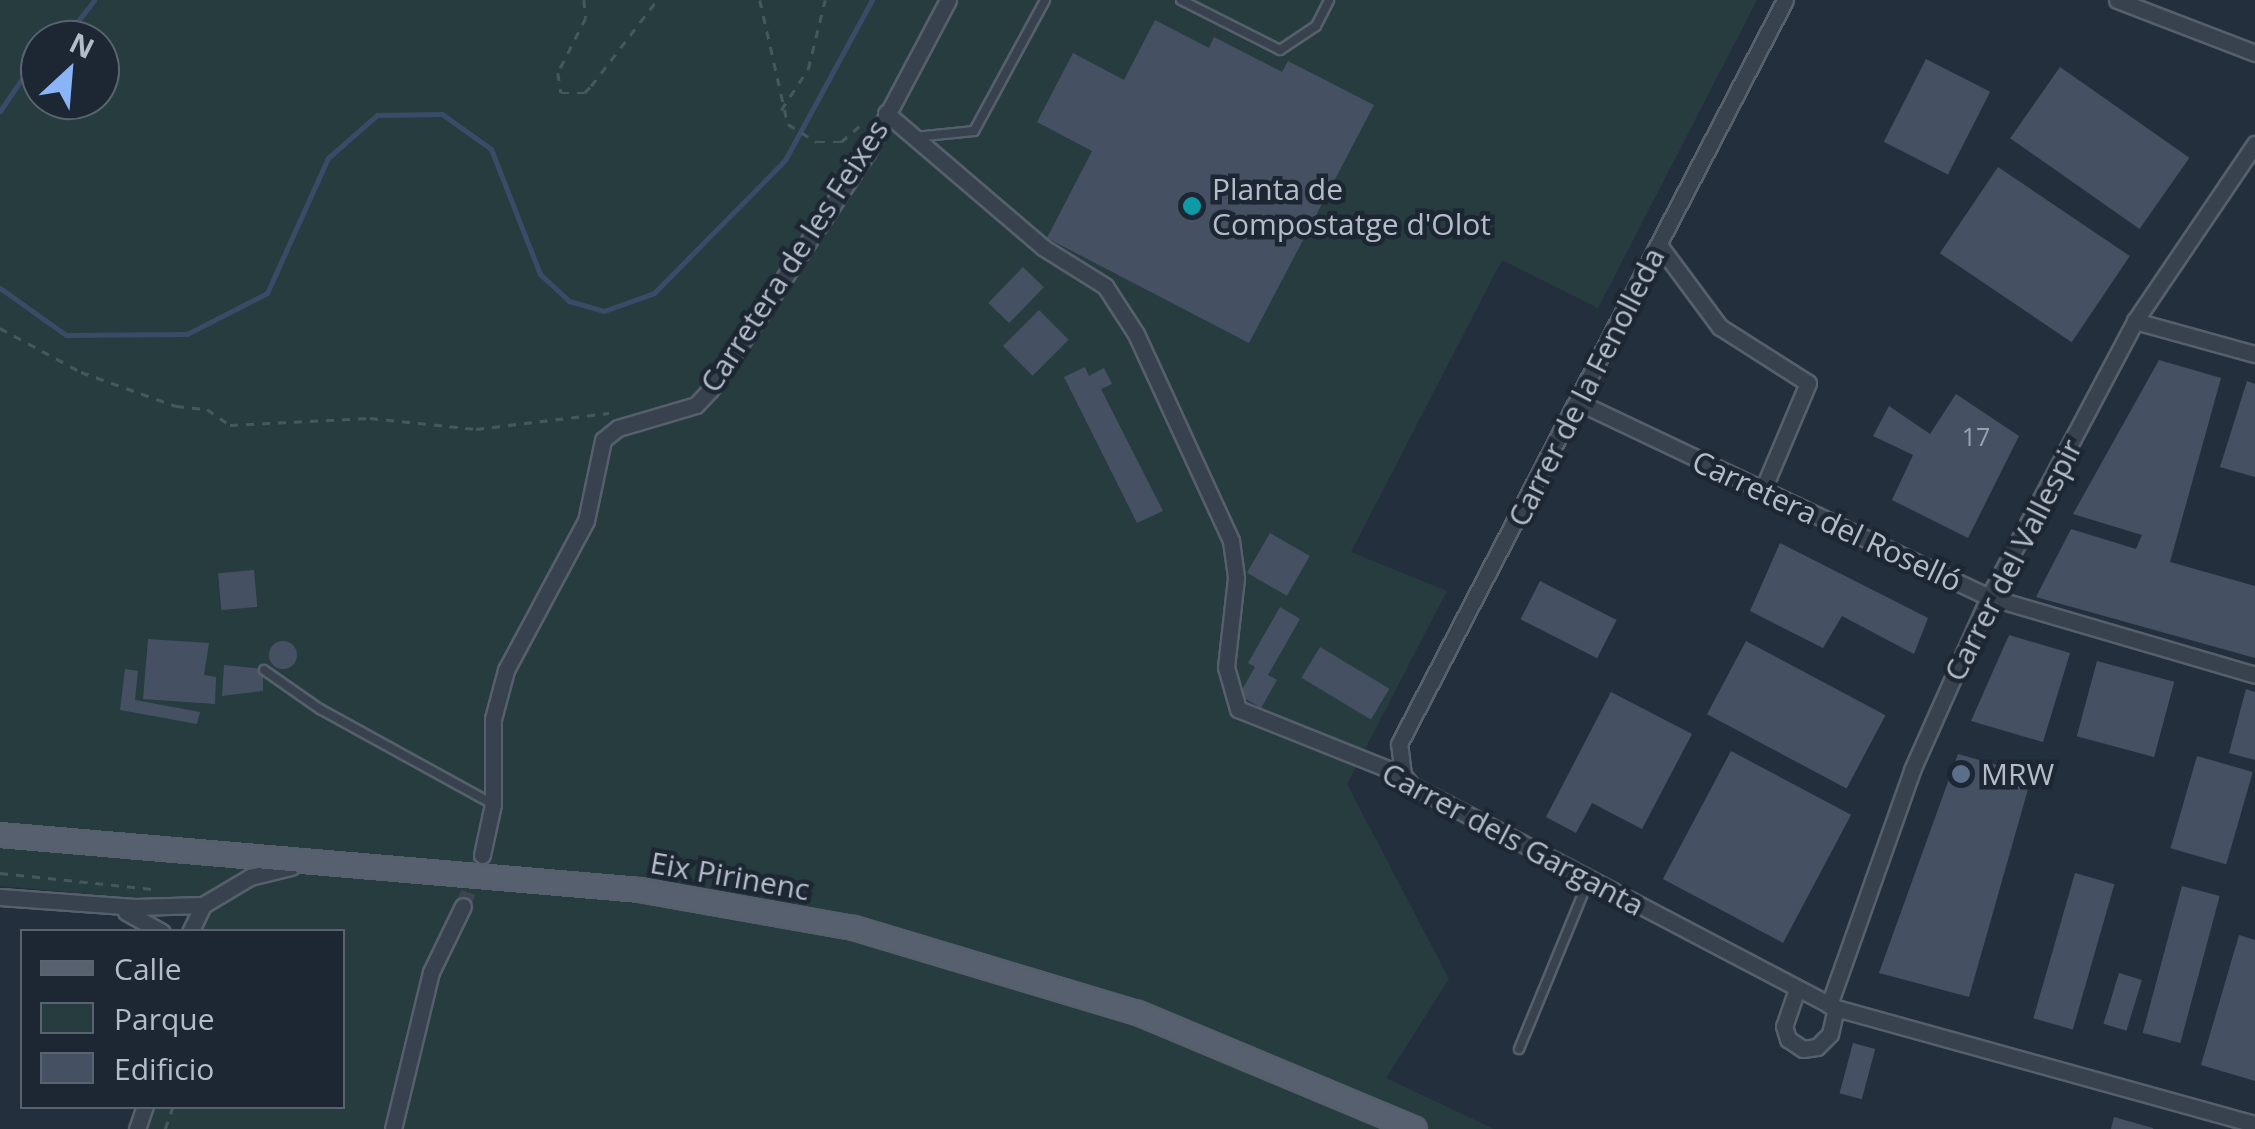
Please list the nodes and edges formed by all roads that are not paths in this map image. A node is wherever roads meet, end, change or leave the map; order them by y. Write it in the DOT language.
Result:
graph roads {
  1 [pos="948,0"];
  2 [pos="1045,0"];
  3 [pos="1181,0"];
  4 [pos="1329,0"];
  5 [pos="1786,0"];
  6 [pos="2117,0"];
  7 [pos="2255,53"];
  8 [pos="878,114"];
  9 [pos="915,137"];
  10 [pos="2255,144"];
  11 [pos="1659,246"];
  12 [pos="2135,322"];
  13 [pos="2255,354"];
  14 [pos="1578,402"];
  15 [pos="1762,492"];
  16 [pos="1989,597"];
  17 [pos="264,670"];
  18 [pos="2255,674"];
  19 [pos="1403,775"];
  20 [pos="492,804"];
  21 [pos="0,835"];
  22 [pos="482,855"];
  23 [pos="328,864"];
  24 [pos="1588,879"];
  25 [pos="0,897"];
  26 [pos="88,904"];
  27 [pos="203,905"];
  28 [pos="462,906"];
  29 [pos="158,929"];
  30 [pos="191,929"];
  31 [pos="1797,990"];
  32 [pos="1832,1006"];
  33 [pos="1519,1049"];
  34 [pos="2255,1124"];
  35 [pos="393,1129"];
  36 [pos="1415,1129"];
  1 -- 8 [label="street, Carretera de les Feixes"];
  2 -- 9 [label="lane"];
  3 -- 4 [label="lane"];
  5 -- 11 [label="street, Carrer de la Fenolleda"];
  6 -- 7 [label="street"];
  8 -- 9 [label="street, Carrer dels Garganta"];
  8 -- 20 [label="street, Carretera de les Feixes"];
  9 -- 19 [label="street, Carrer dels Garganta"];
  10 -- 12 [label="street, Carrer del Vallespir"];
  11 -- 14 [label="street, Carrer de la Fenolleda"];
  11 -- 15 [label="street"];
  12 -- 13 [label="street"];
  12 -- 16 [label="street, Carrer del Vallespir"];
  14 -- 15 [label="street, Carretera del Roselló"];
  14 -- 19 [label="street, Carrer de la Fenolleda"];
  15 -- 16 [label="street, Carretera del Roselló"];
  16 -- 18 [label="street, Carretera del Roselló"];
  16 -- 32 [label="street, Carrer del Vallespir"];
  17 -- 20 [label="lane"];
  19 -- 24 [label="street, Carrer dels Garganta"];
  20 -- 22 [label="street, Carretera de les Feixes"];
  21 -- 23 [label="main road, Eix Pirinenc"];
  23 -- 27 [label="street"];
  23 -- 36 [label="main road, Eix Pirinenc"];
  24 -- 31 [label="street, Carrer dels Garganta"];
  24 -- 33 [label="lane"];
  25 -- 26 [label="street"];
  26 -- 27 [label="street"];
  26 -- 29 [label="street"];
  27 -- 30 [label="street"];
  28 -- 35 [label="street"];
  31 -- 32 [label="street, Carrer dels Garganta"];
  31 -- 32 [label="street"];
  32 -- 34 [label="street, Carrer dels Garganta"];
}
